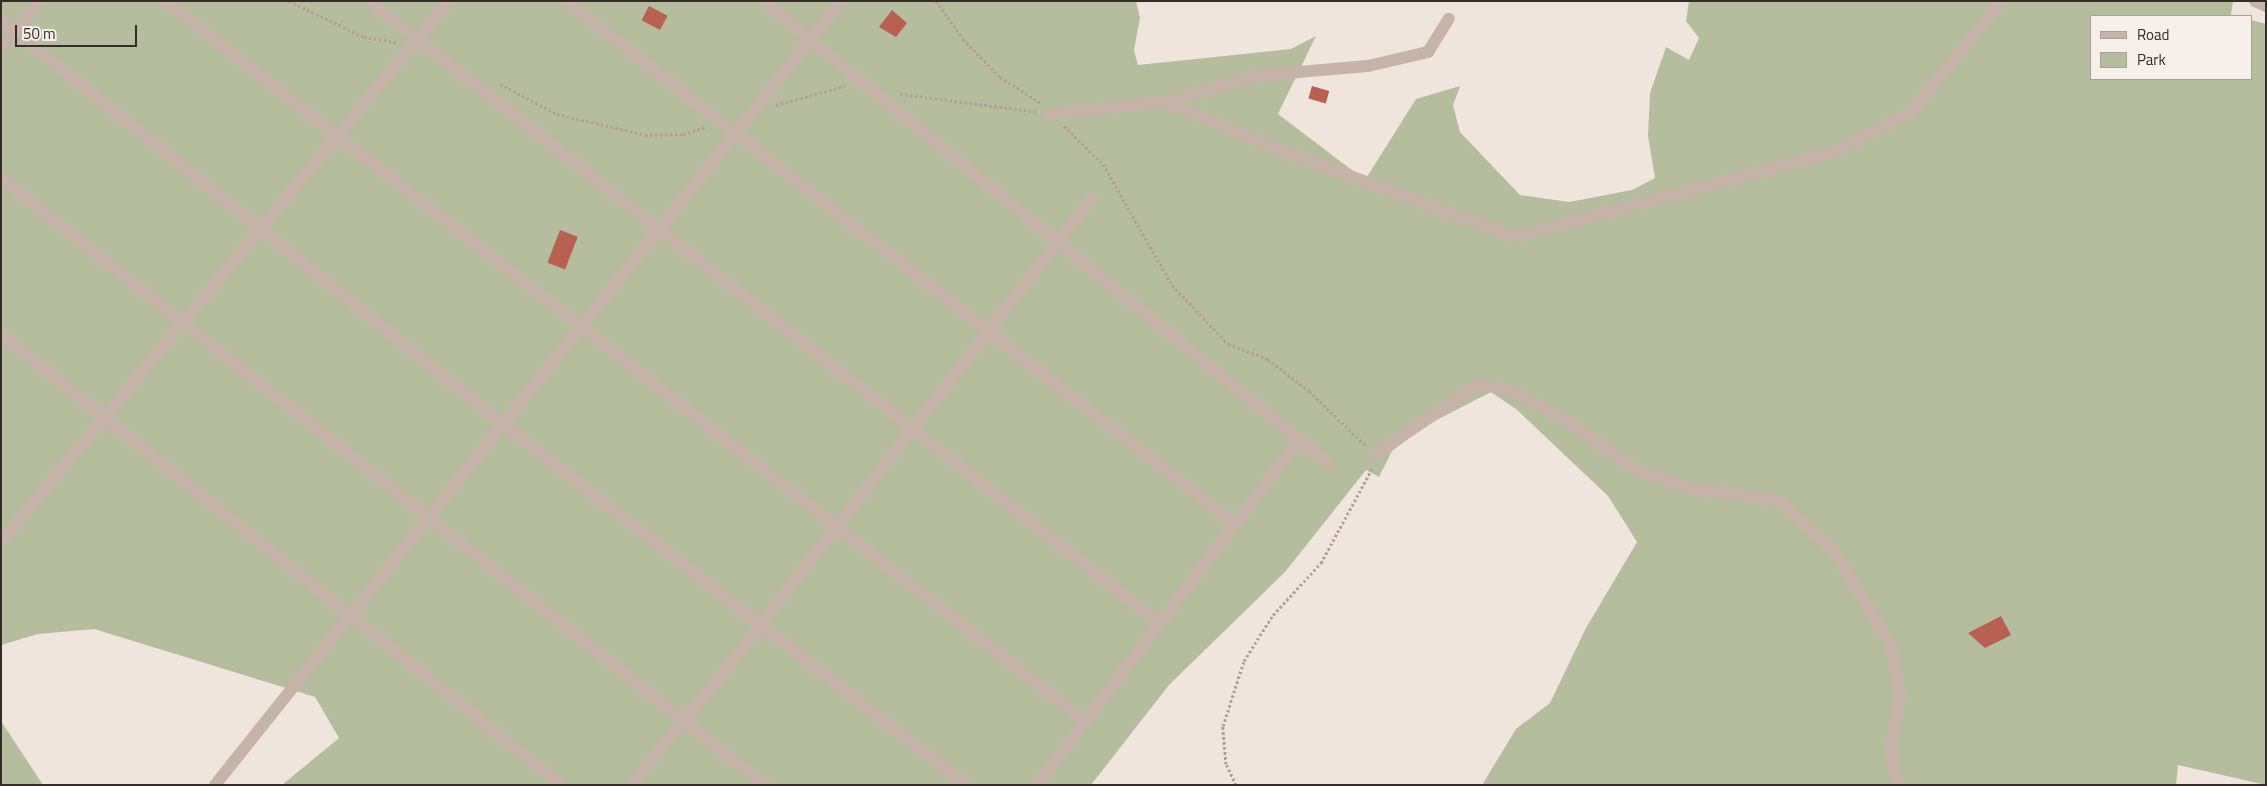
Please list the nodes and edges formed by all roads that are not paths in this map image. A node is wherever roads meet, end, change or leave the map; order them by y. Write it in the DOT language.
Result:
graph roads {
  1 [pos="40,1"];
  2 [pos="165,1"];
  3 [pos="369,1"];
  4 [pos="449,1"];
  5 [pos="566,1"];
  6 [pos="763,1"];
  7 [pos="841,1"];
  8 [pos="2002,1"];
  9 [pos="2255,1"];
  10 [pos="2266,6"];
  11 [pos="1,20"];
  12 [pos="1450,20"];
  13 [pos="16,31"];
  14 [pos="418,39"];
  15 [pos="810,40"];
  16 [pos="1,49"];
  17 [pos="1166,102"];
  18 [pos="1051,114"];
  19 [pos="736,132"];
  20 [pos="337,136"];
  21 [pos="1,178"];
  22 [pos="1092,198"];
  23 [pos="260,229"];
  24 [pos="659,229"];
  25 [pos="1058,242"];
  26 [pos="182,323"];
  27 [pos="580,327"];
  28 [pos="989,330"];
  29 [pos="1,334"];
  30 [pos="105,417"];
  31 [pos="503,424"];
  32 [pos="913,429"];
  33 [pos="1299,440"];
  34 [pos="1374,454"];
  35 [pos="1329,464"];
  36 [pos="427,519"];
  37 [pos="1235,524"];
  38 [pos="836,528"];
  39 [pos="1,542"];
  40 [pos="350,615"];
  41 [pos="1159,624"];
  42 [pos="761,625"];
  43 [pos="684,721"];
  44 [pos="1085,722"];
  45 [pos="215,785"];
  46 [pos="561,785"];
  47 [pos="631,785"];
  48 [pos="765,785"];
  49 [pos="966,785"];
  50 [pos="1037,785"];
  51 [pos="1898,785"];
  1 -- 13 [label="street"];
  2 -- 20 [label="street"];
  3 -- 14 [label="street"];
  4 -- 14 [label="street"];
  5 -- 19 [label="street"];
  6 -- 15 [label="street"];
  7 -- 15 [label="street"];
  8 -- 17 [label="street"];
  9 -- 10 [label="street"];
  11 -- 13 [label="street"];
  12 -- 17 [label="street"];
  13 -- 16 [label="street"];
  13 -- 23 [label="street"];
  14 -- 20 [label="street"];
  14 -- 24 [label="street"];
  15 -- 19 [label="street"];
  15 -- 25 [label="street"];
  17 -- 18 [label="street"];
  19 -- 24 [label="street"];
  19 -- 28 [label="street"];
  20 -- 23 [label="street"];
  20 -- 27 [label="street"];
  21 -- 26 [label="street"];
  22 -- 25 [label="street"];
  23 -- 26 [label="street"];
  23 -- 31 [label="street"];
  24 -- 27 [label="street"];
  24 -- 32 [label="street"];
  25 -- 28 [label="street"];
  25 -- 33 [label="street"];
  26 -- 30 [label="street"];
  26 -- 36 [label="street"];
  27 -- 31 [label="street"];
  27 -- 38 [label="street"];
  28 -- 32 [label="street"];
  28 -- 37 [label="street"];
  29 -- 30 [label="street"];
  30 -- 39 [label="street"];
  30 -- 40 [label="street"];
  31 -- 36 [label="street"];
  31 -- 42 [label="street"];
  32 -- 38 [label="street"];
  32 -- 41 [label="street"];
  33 -- 35 [label="street"];
  33 -- 37 [label="street"];
  34 -- 51 [label="street"];
  36 -- 40 [label="street"];
  36 -- 43 [label="street"];
  37 -- 41 [label="street"];
  38 -- 42 [label="street"];
  38 -- 44 [label="street"];
  40 -- 45 [label="street"];
  40 -- 46 [label="street"];
  41 -- 44 [label="street"];
  42 -- 43 [label="street"];
  42 -- 49 [label="street"];
  43 -- 47 [label="street"];
  43 -- 48 [label="street"];
  44 -- 50 [label="street"];
}
